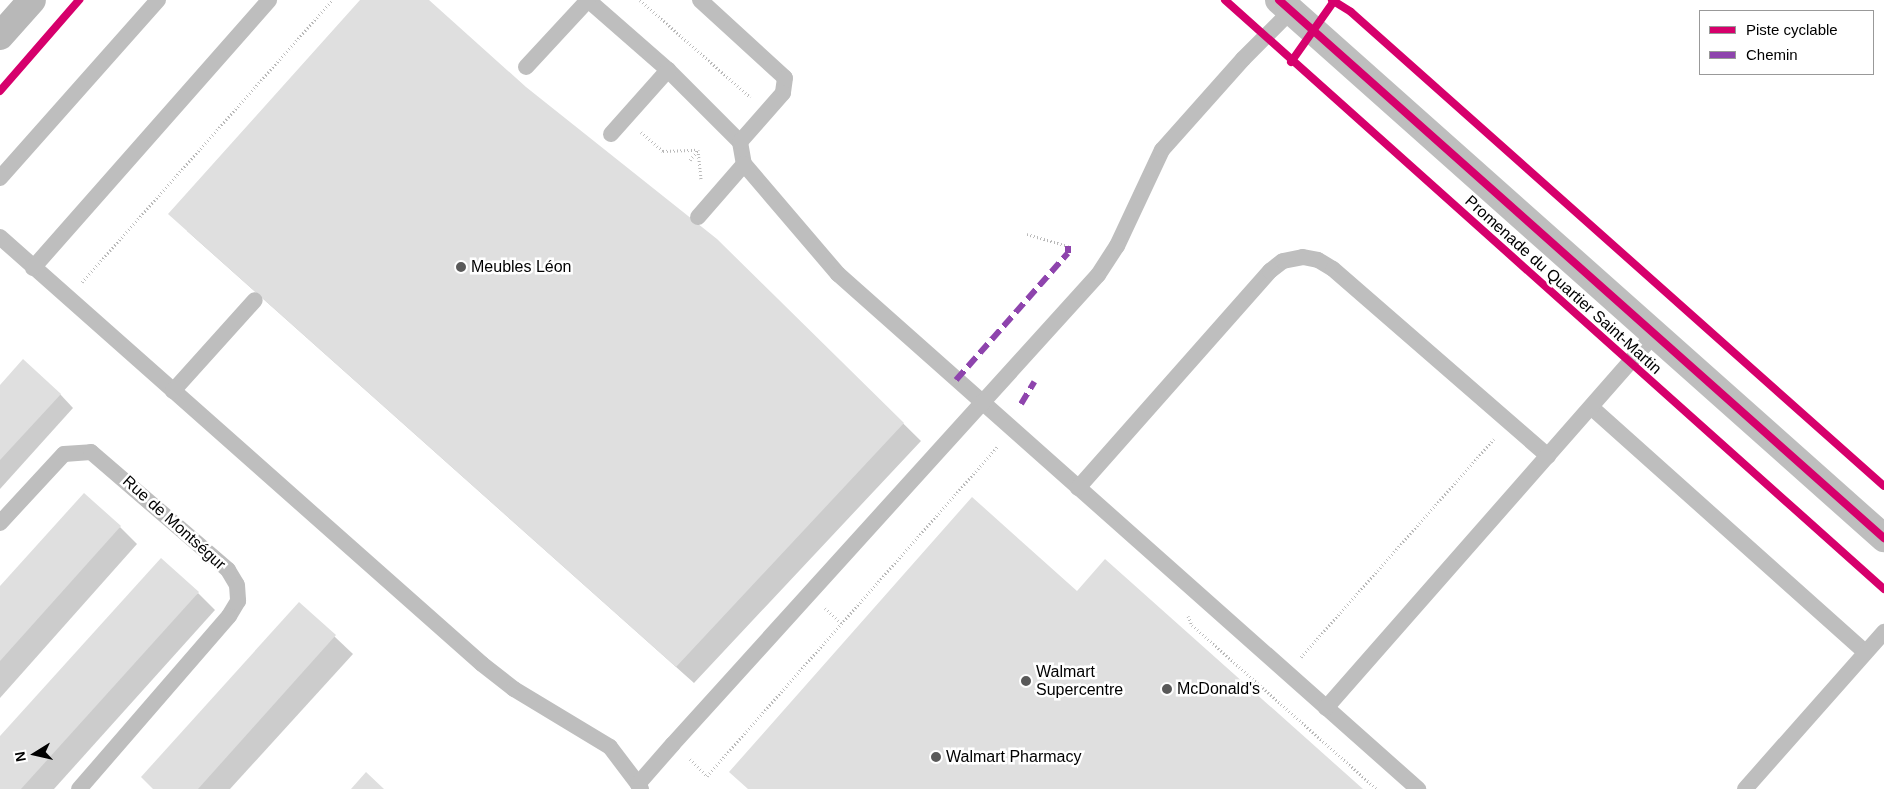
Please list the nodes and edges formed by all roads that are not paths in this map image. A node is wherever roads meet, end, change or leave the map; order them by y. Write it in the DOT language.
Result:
graph roads {
  1 [pos="32,0"];
  2 [pos="158,0"];
  3 [pos="268,0"];
  4 [pos="588,0"];
  5 [pos="700,0"];
  6 [pos="1291,3"];
  7 [pos="0,36"];
  8 [pos="526,67"];
  9 [pos="668,70"];
  10 [pos="611,134"];
  11 [pos="740,142"];
  12 [pos="744,164"];
  13 [pos="0,178"];
  14 [pos="698,218"];
  15 [pos="0,237"];
  16 [pos="34,268"];
  17 [pos="256,300"];
  18 [pos="1655,334"];
  19 [pos="173,391"];
  20 [pos="980,402"];
  21 [pos="1591,407"];
  22 [pos="1548,456"];
  23 [pos="1078,488"];
  24 [pos="0,523"];
  25 [pos="1884,538"];
  26 [pos="1884,632"];
  27 [pos="1865,652"];
  28 [pos="1326,708"];
  29 [pos="639,786"];
  30 [pos="79,789"];
  31 [pos="1418,789"];
  32 [pos="1745,789"];
  1 -- 7 [label="street"];
  2 -- 13 [label="lane"];
  3 -- 16 [label="lane"];
  4 -- 8 [label="lane"];
  4 -- 9 [label="lane"];
  5 -- 11 [label="lane"];
  6 -- 18 [label="street, Promenade du Quartier Saint-Martin"];
  6 -- 20 [label="lane"];
  9 -- 10 [label="lane"];
  9 -- 11 [label="lane"];
  11 -- 12 [label="lane"];
  12 -- 14 [label="lane"];
  12 -- 20 [label="lane"];
  15 -- 16 [label="lane"];
  16 -- 19 [label="lane"];
  17 -- 19 [label="lane"];
  18 -- 21 [label="lane"];
  18 -- 25 [label="street, Promenade du Quartier Saint-Martin"];
  19 -- 29 [label="lane"];
  20 -- 23 [label="lane"];
  20 -- 29 [label="lane"];
  21 -- 22 [label="lane"];
  21 -- 27 [label="lane"];
  22 -- 23 [label="lane"];
  22 -- 28 [label="lane"];
  23 -- 28 [label="lane"];
  24 -- 30 [label="lane, Rue de Montségur"];
  26 -- 27 [label="lane"];
  27 -- 32 [label="lane"];
  28 -- 31 [label="lane"];
}
